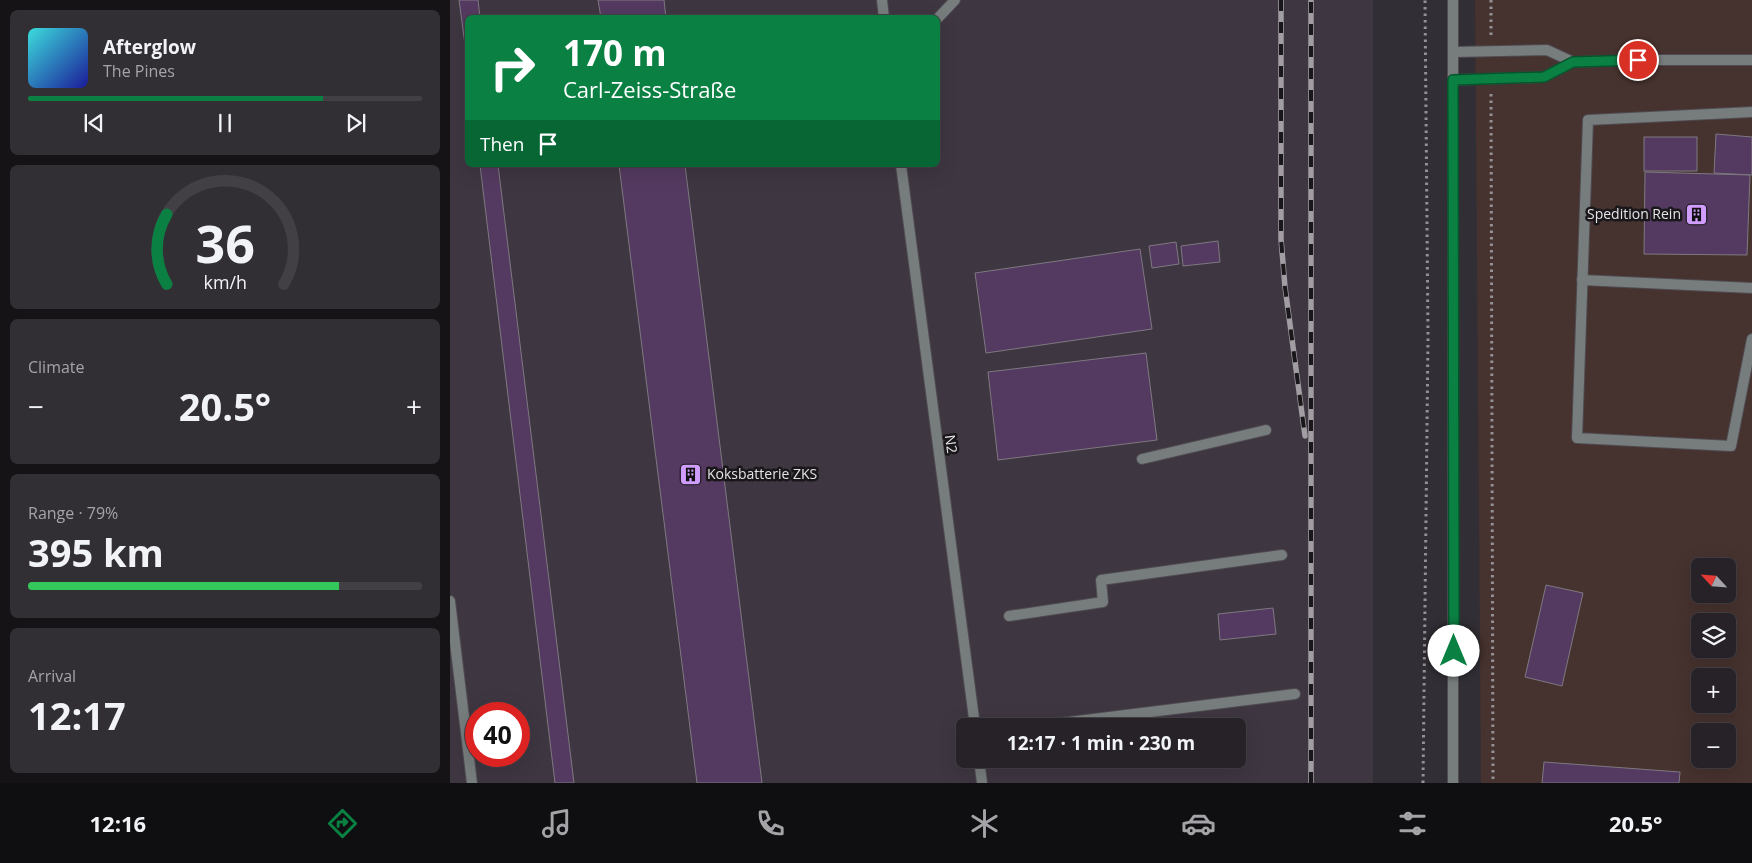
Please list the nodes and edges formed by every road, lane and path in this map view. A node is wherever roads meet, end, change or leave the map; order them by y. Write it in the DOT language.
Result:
graph roads {
  1 [pos="882,0"];
  2 [pos="955,0"];
  3 [pos="1425,0"];
  4 [pos="1453,0"];
  5 [pos="1491,0"];
  6 [pos="884,15"];
  7 [pos="940,16"];
  8 [pos="1491,50"];
  9 [pos="1453,52"];
  10 [pos="1752,60"];
  11 [pos="1573,62"];
  12 [pos="1453,80"];
  13 [pos="1491,80"];
  14 [pos="1752,112"];
  15 [pos="901,167"];
  16 [pos="1582,280"];
  17 [pos="1752,288"];
  18 [pos="1752,339"];
  19 [pos="1266,430"];
  20 [pos="1142,459"];
  21 [pos="1282,555"];
  22 [pos="450,601"];
  23 [pos="1009,616"];
  24 [pos="1295,694"];
  25 [pos="974,718"];
  26 [pos="1102,718"];
  27 [pos="980,768"];
  28 [pos="472,783"];
  29 [pos="982,783"];
  30 [pos="1423,783"];
  31 [pos="1453,783"];
  32 [pos="1493,783"];
  1 -- 6 [label="street"];
  2 -- 7 [label="street"];
  3 -- 30 [label="path"];
  4 -- 9 [label="street"];
  5 -- 8 [label="path"];
  8 -- 9 [label="street"];
  8 -- 11 [label="street"];
  9 -- 12 [label="street"];
  10 -- 11 [label="street"];
  11 -- 13 [label="street"];
  12 -- 13 [label="street"];
  12 -- 31 [label="street"];
  13 -- 32 [label="path"];
  14 -- 16 [label="street"];
  15 -- 25 [label="street, N2"];
  16 -- 17 [label="street"];
  16 -- 18 [label="street"];
  19 -- 20 [label="street"];
  21 -- 23 [label="street"];
  22 -- 28 [label="street"];
  24 -- 26 [label="street"];
  27 -- 29 [label="street"];
}
